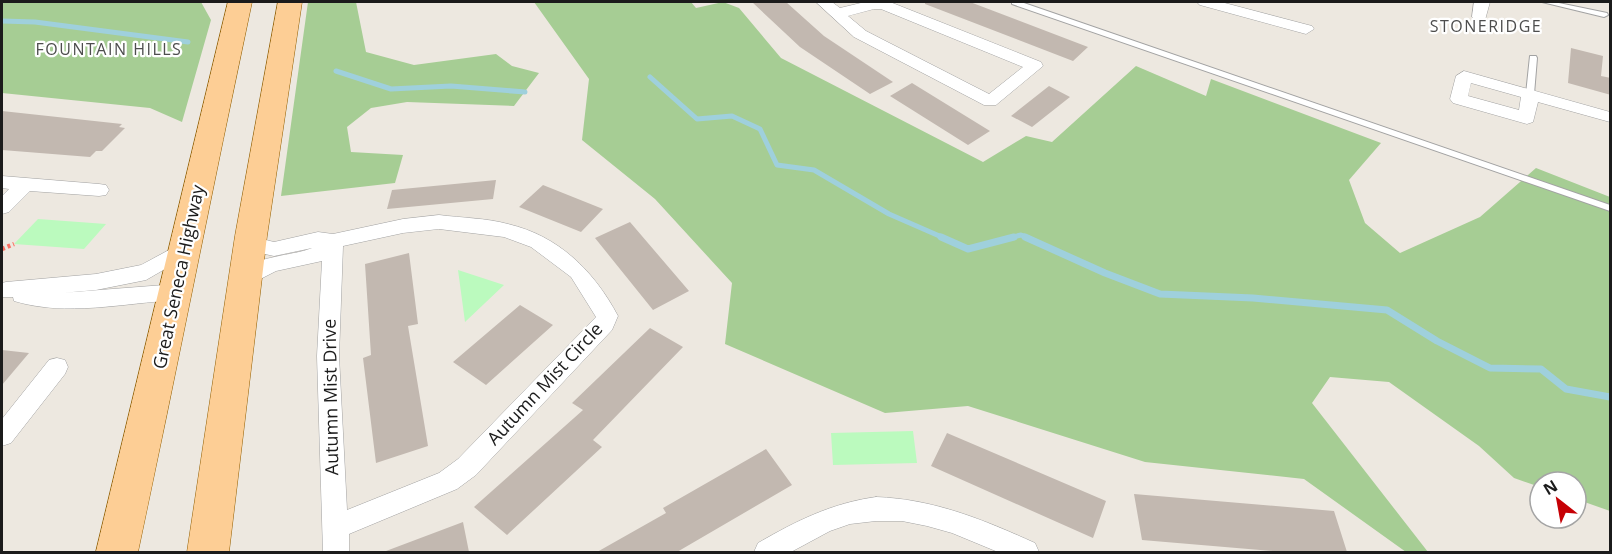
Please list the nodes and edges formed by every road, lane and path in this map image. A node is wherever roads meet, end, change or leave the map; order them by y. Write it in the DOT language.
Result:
graph roads {
  1 [pos="240,2"];
  2 [pos="290,2"];
  3 [pos="824,2"];
  4 [pos="1015,2"];
  5 [pos="1205,2"];
  6 [pos="1546,2"];
  7 [pos="837,14"];
  8 [pos="1604,15"];
  9 [pos="1306,29"];
  10 [pos="1533,58"];
  11 [pos="1530,94"];
  12 [pos="1611,117"];
  13 [pos="2,182"];
  14 [pos="26,184"];
  15 [pos="99,190"];
  16 [pos="2,207"];
  17 [pos="1611,208"];
  18 [pos="251,236"];
  19 [pos="333,241"];
  20 [pos="14,244"];
  21 [pos="2,249"];
  22 [pos="184,249"];
  23 [pos="246,279"];
  24 [pos="4,290"];
  25 [pos="177,292"];
  26 [pos="57,367"];
  27 [pos="2,436"];
  28 [pos="334,528"];
  29 [pos="117,552"];
  30 [pos="208,552"];
  31 [pos="336,552"];
  32 [pos="767,552"];
  33 [pos="1026,552"];
  1 -- 22 [label="main road, Great Seneca Highway"];
  2 -- 18 [label="main road"];
  3 -- 7 [label="street"];
  4 -- 17 [label="lane"];
  5 -- 9 [label="street"];
  6 -- 8 [label="lane"];
  7 -- 7 [label="street"];
  10 -- 11 [label="lane"];
  11 -- 12 [label="street"];
  13 -- 14 [label="street"];
  14 -- 15 [label="street"];
  14 -- 16 [label="street"];
  18 -- 19 [label="street, Autumn Mist Circle"];
  18 -- 23 [label="main road"];
  19 -- 23 [label="street, Autumn Mist Circle"];
  19 -- 28 [label="street, Autumn Mist Drive"];
  19 -- 28 [label="street, Autumn Mist Circle"];
  20 -- 21 [label="path"];
  22 -- 24 [label="street"];
  22 -- 25 [label="main road, Great Seneca Highway"];
  23 -- 30 [label="main road"];
  24 -- 25 [label="street"];
  25 -- 29 [label="main road, Great Seneca Highway"];
  26 -- 27 [label="street"];
  28 -- 31 [label="street, Autumn Mist Drive"];
  32 -- 33 [label="street"];
}
